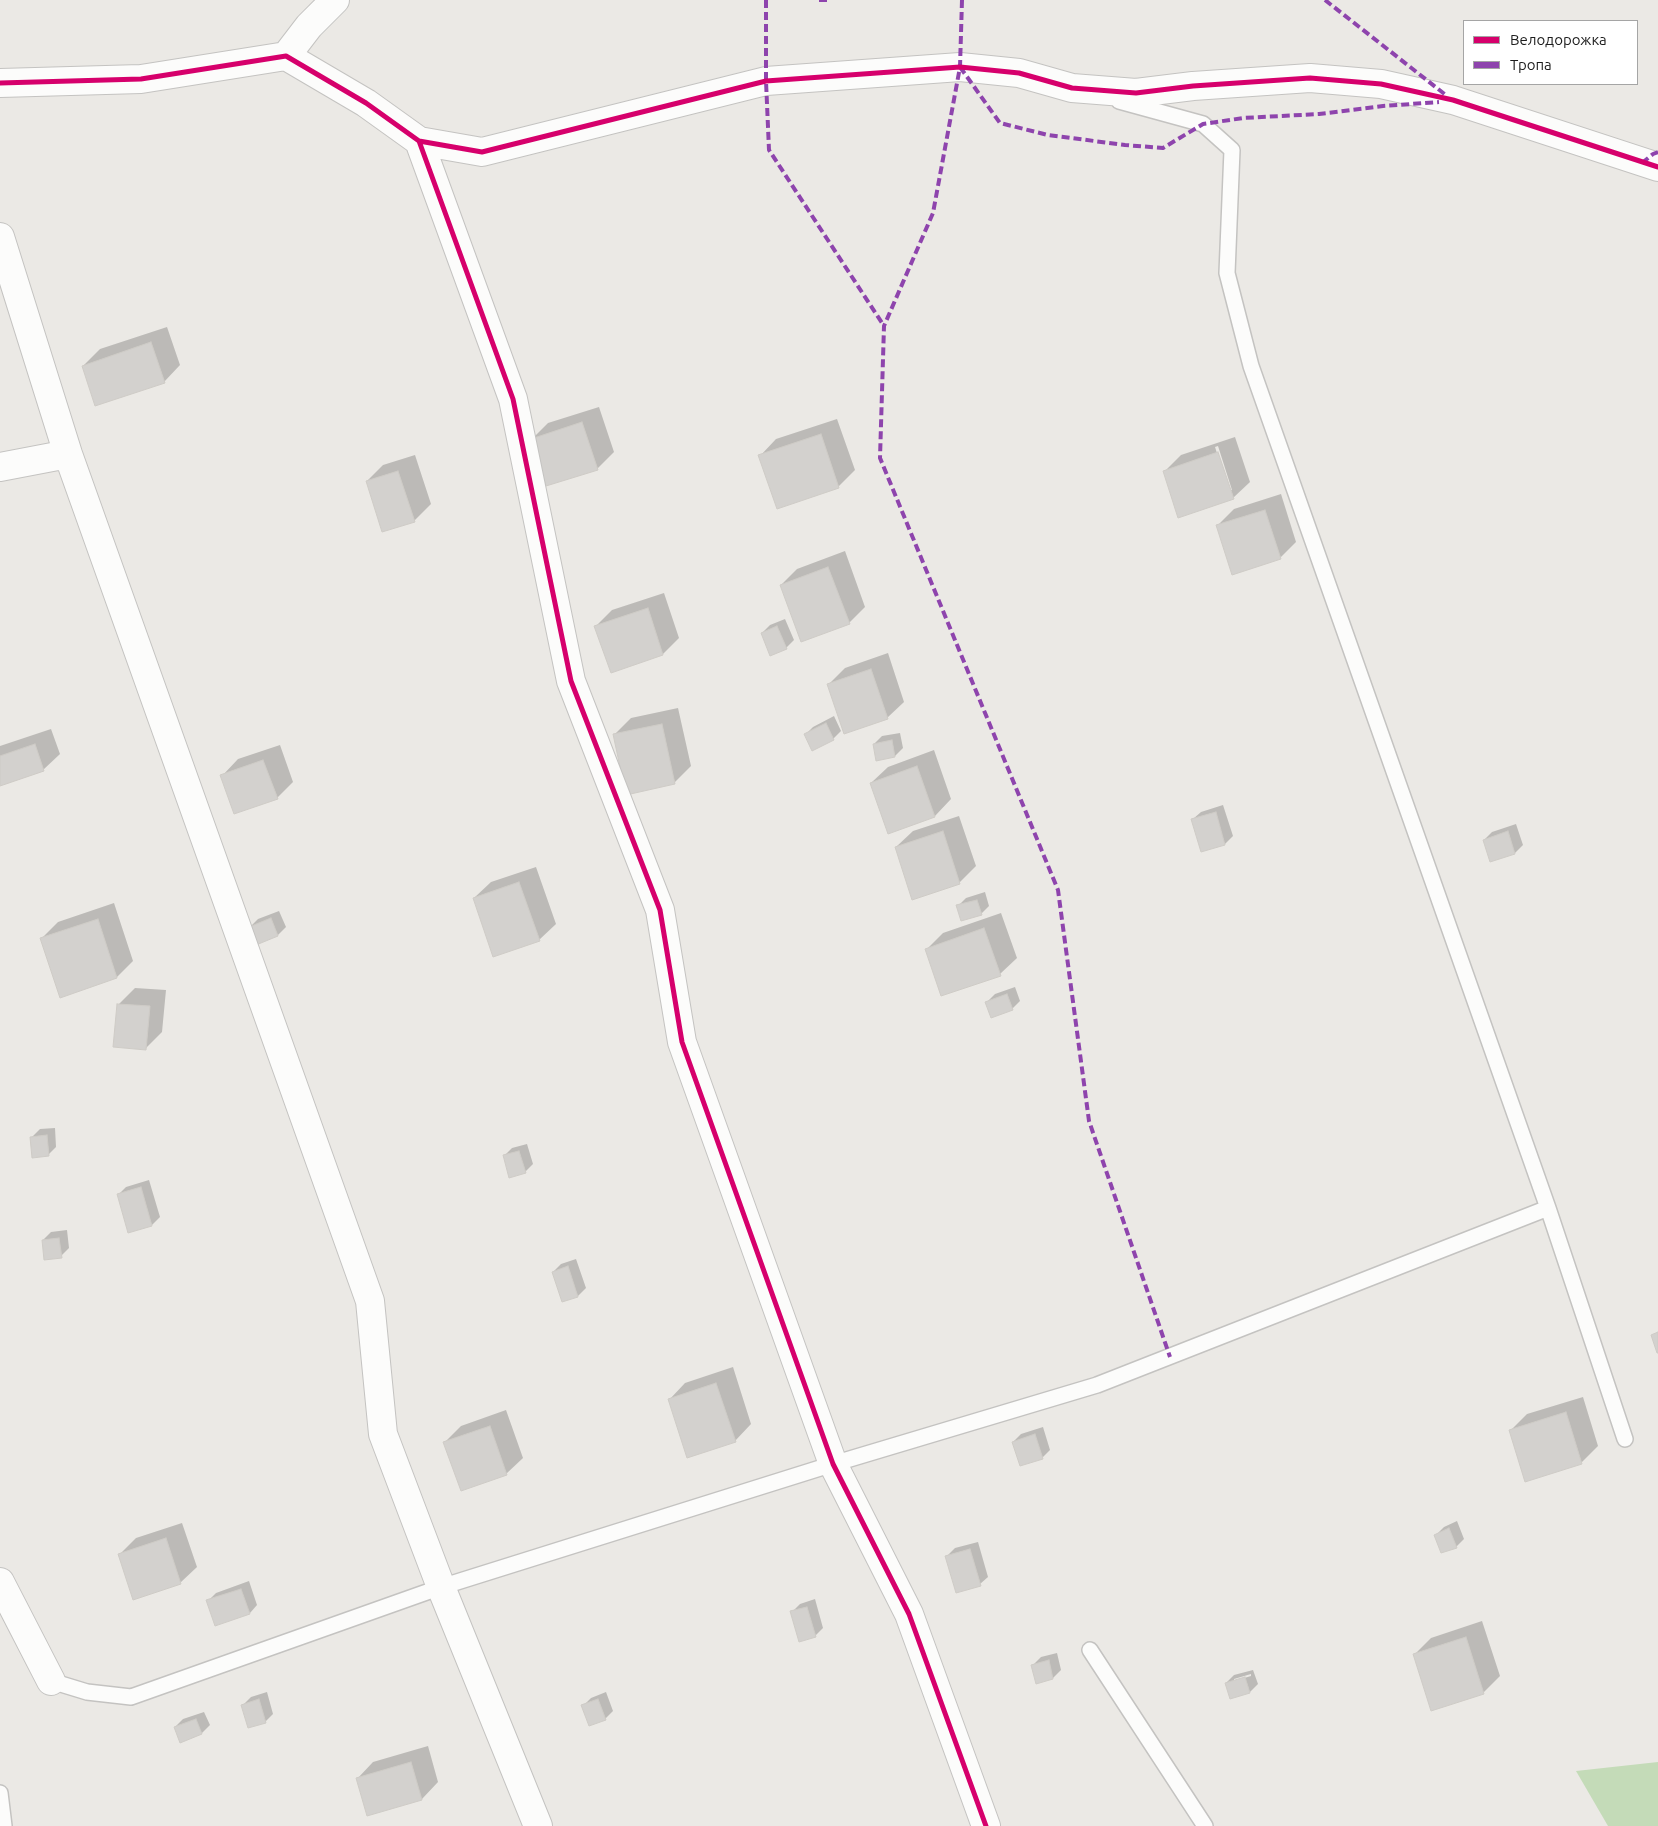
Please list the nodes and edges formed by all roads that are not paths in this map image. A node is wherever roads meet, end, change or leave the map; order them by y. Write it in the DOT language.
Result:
graph roads {
  1 [pos="335,0"];
  2 [pos="286,56"];
  3 [pos="0,83"];
  4 [pos="1072,88"];
  5 [pos="419,141"];
  6 [pos="1658,167"];
  7 [pos="0,238"];
  8 [pos="68,454"];
  9 [pos="0,467"];
  10 [pos="1548,1208"];
  11 [pos="1624,1439"];
  12 [pos="834,1464"];
  13 [pos="0,1582"];
  14 [pos="441,1587"];
  15 [pos="1090,1650"];
  16 [pos="52,1681"];
  17 [pos="0,1793"];
  18 [pos="4,1826"];
  19 [pos="538,1826"];
  20 [pos="986,1826"];
  21 [pos="1205,1826"];
  1 -- 2 [label="street"];
  2 -- 3 [label="street"];
  2 -- 5 [label="street"];
  4 -- 5 [label="street"];
  4 -- 6 [label="street"];
  4 -- 10 [label="lane"];
  5 -- 12 [label="street"];
  7 -- 8 [label="street"];
  8 -- 9 [label="street"];
  8 -- 14 [label="street"];
  10 -- 11 [label="lane"];
  10 -- 12 [label="lane"];
  12 -- 14 [label="lane"];
  12 -- 20 [label="street"];
  13 -- 16 [label="street"];
  14 -- 16 [label="lane"];
  14 -- 19 [label="street"];
  15 -- 21 [label="lane"];
  17 -- 18 [label="lane"];
}
